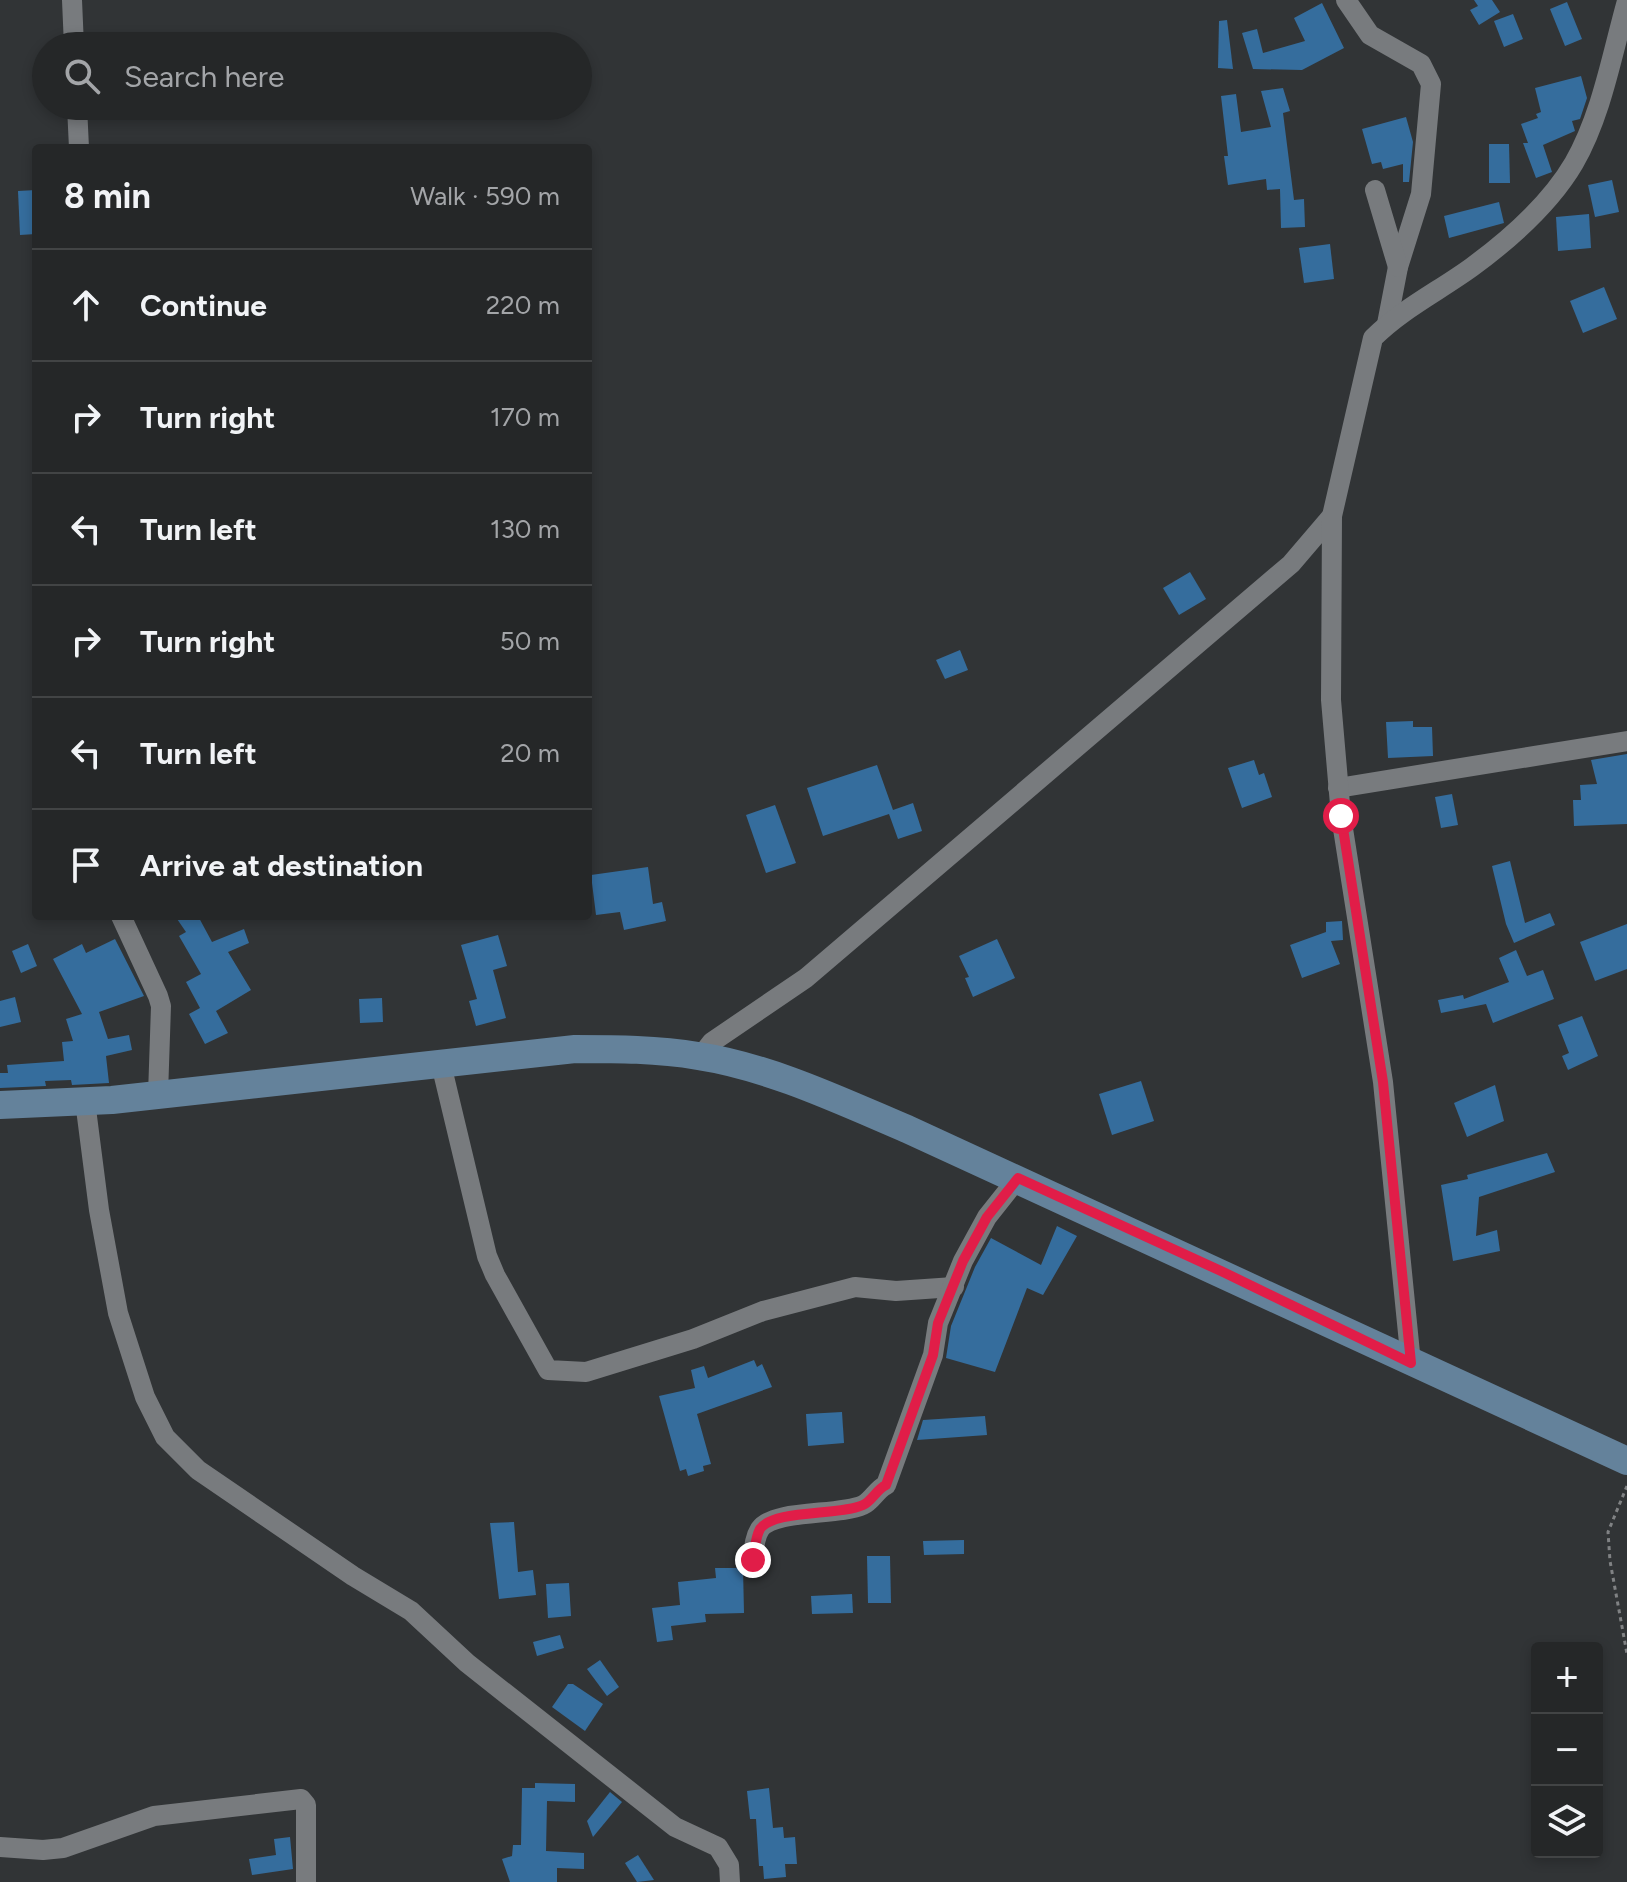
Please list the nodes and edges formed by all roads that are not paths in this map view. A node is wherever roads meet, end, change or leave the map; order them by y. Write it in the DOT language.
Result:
graph roads {
  1 [pos="72,0"];
  2 [pos="1346,0"];
  3 [pos="1627,1"];
  4 [pos="73,32"];
  5 [pos="78,120"];
  6 [pos="79,144"];
  7 [pos="1375,190"];
  8 [pos="1398,267"];
  9 [pos="1387,324"];
  10 [pos="1332,516"];
  11 [pos="1627,741"];
  12 [pos="1338,788"];
  13 [pos="123,920"];
  14 [pos="701,1056"];
  15 [pos="441,1064"];
  16 [pos="158,1095"];
  17 [pos="85,1101"];
  18 [pos="0,1105"];
  19 [pos="1018,1178"];
  20 [pos="954,1287"];
  21 [pos="1411,1363"];
  22 [pos="1627,1461"];
  23 [pos="753,1560"];
  24 [pos="0,1847"];
  25 [pos="306,1882"];
  26 [pos="730,1882"];
  1 -- 4 [label="street"];
  2 -- 8 [label="street"];
  3 -- 9 [label="street"];
  5 -- 6 [label="street"];
  7 -- 8 [label="street"];
  8 -- 9 [label="street"];
  9 -- 10 [label="street"];
  10 -- 12 [label="street"];
  10 -- 14 [label="street"];
  11 -- 12 [label="street"];
  12 -- 21 [label="street"];
  13 -- 16 [label="street"];
  14 -- 15 [label="street"];
  14 -- 19 [label="street"];
  15 -- 16 [label="street"];
  15 -- 20 [label="street"];
  16 -- 17 [label="street"];
  17 -- 18 [label="street"];
  17 -- 26 [label="street"];
  19 -- 20 [label="street"];
  19 -- 21 [label="street"];
  20 -- 23 [label="street"];
  21 -- 22 [label="street"];
  24 -- 25 [label="street"];
}
